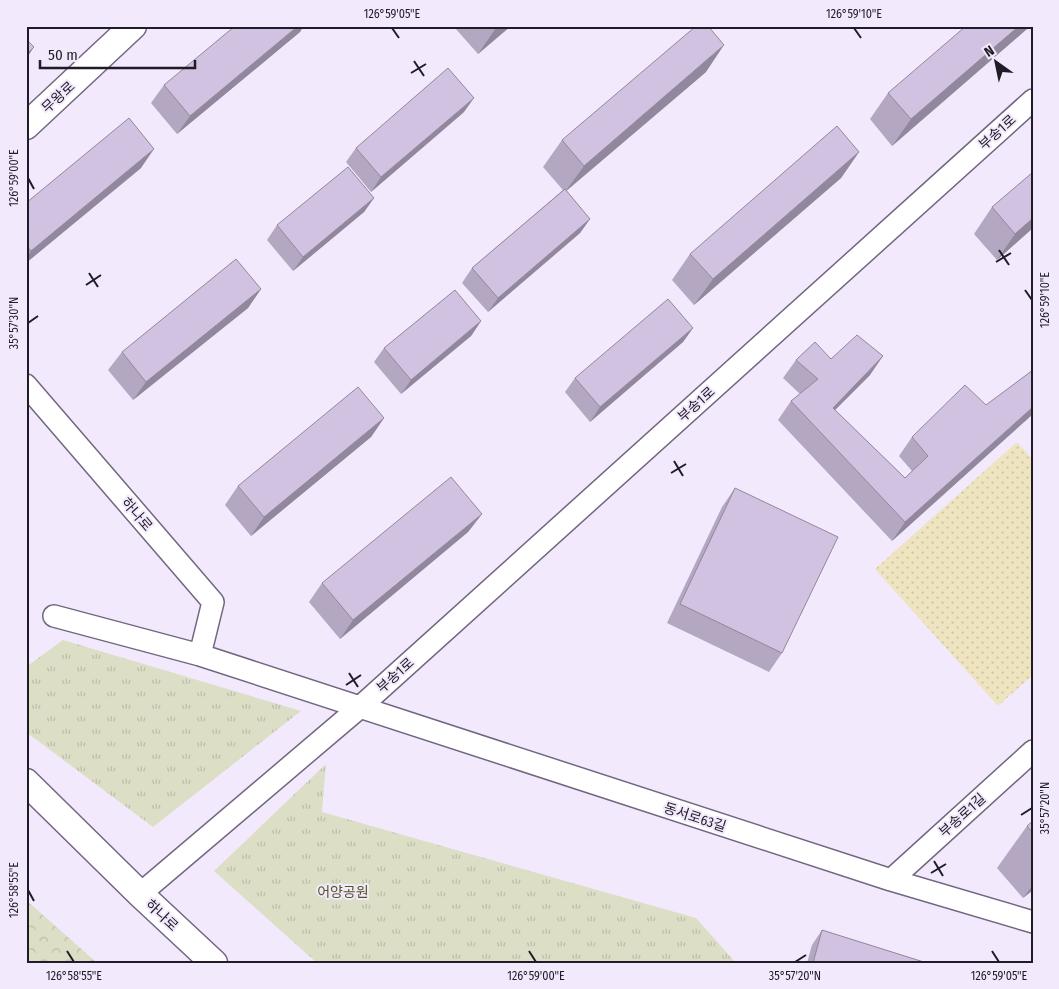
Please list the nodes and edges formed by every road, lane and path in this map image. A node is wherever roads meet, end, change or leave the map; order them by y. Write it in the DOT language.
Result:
graph roads {
  1 [pos="133,26"];
  2 [pos="1033,100"];
  3 [pos="26,126"];
  4 [pos="26,385"];
  5 [pos="54,616"];
  6 [pos="200,655"];
  7 [pos="359,708"];
  8 [pos="1033,751"];
  9 [pos="26,782"];
  10 [pos="890,880"];
  11 [pos="140,894"];
  12 [pos="1033,922"];
  13 [pos="214,963"];
  1 -- 3 [label="street, 무왕로"];
  2 -- 7 [label="street, 부송1로"];
  4 -- 6 [label="street, 하나로"];
  5 -- 6 [label="street"];
  6 -- 7 [label="street"];
  7 -- 10 [label="street, 동서로63길"];
  7 -- 11 [label="street, 부송1로"];
  8 -- 10 [label="street, 부송로1길"];
  9 -- 11 [label="street, 하나로"];
  10 -- 12 [label="street, 동서로63길"];
  11 -- 13 [label="street, 하나로"];
}
